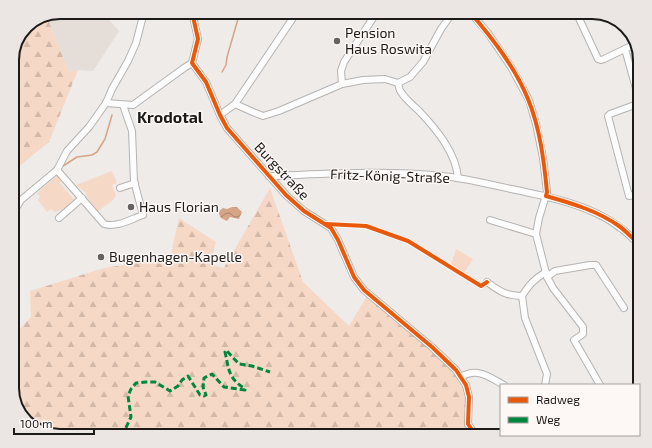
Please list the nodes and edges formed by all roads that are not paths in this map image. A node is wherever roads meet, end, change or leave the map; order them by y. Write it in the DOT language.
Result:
graph roads {
  1 [pos="142,19"];
  2 [pos="194,19"];
  3 [pos="292,19"];
  4 [pos="372,19"];
  5 [pos="448,19"];
  6 [pos="476,19"];
  7 [pos="579,19"];
  8 [pos="631,46"];
  9 [pos="625,50"];
  10 [pos="192,63"];
  11 [pos="633,77"];
  12 [pos="398,83"];
  13 [pos="342,84"];
  14 [pos="106,103"];
  15 [pos="633,103"];
  16 [pos="235,104"];
  17 [pos="123,105"];
  18 [pos="220,115"];
  19 [pos="57,170"];
  20 [pos="269,176"];
  21 [pos="458,178"];
  22 [pos="135,183"];
  23 [pos="120,188"];
  24 [pos="633,195"];
  25 [pos="546,196"];
  26 [pos="82,198"];
  27 [pos="19,203"];
  28 [pos="59,218"];
  29 [pos="490,220"];
  30 [pos="536,234"];
  31 [pos="633,239"];
  32 [pos="546,275"];
  33 [pos="487,282"];
  34 [pos="522,296"];
  35 [pos="624,308"];
  36 [pos="461,377"];
  37 [pos="502,384"];
  38 [pos="545,384"];
  39 [pos="599,384"];
  40 [pos="471,429"];
  1 -- 14 [label="street"];
  2 -- 10 [label="street"];
  3 -- 16 [label="street"];
  4 -- 13 [label="street"];
  5 -- 12 [label="street"];
  6 -- 25 [label="street"];
  7 -- 9 [label="street"];
  8 -- 9 [label="street"];
  9 -- 11 [label="street"];
  10 -- 17 [label="street"];
  10 -- 18 [label="street, Burgstraße"];
  12 -- 13 [label="street"];
  12 -- 21 [label="street"];
  13 -- 16 [label="street"];
  14 -- 17 [label="street"];
  14 -- 19 [label="street"];
  15 -- 24 [label="street"];
  16 -- 18 [label="street"];
  17 -- 22 [label="street"];
  18 -- 20 [label="street, Burgstraße"];
  19 -- 26 [label="street"];
  19 -- 27 [label="street"];
  20 -- 21 [label="street, Fritz-König-Straße"];
  20 -- 36 [label="street, Burgstraße"];
  21 -- 25 [label="street, Fritz-König-Straße"];
  22 -- 23 [label="street"];
  22 -- 26 [label="street"];
  25 -- 30 [label="street"];
  25 -- 31 [label="street, Fritz-König-Straße"];
  26 -- 28 [label="street"];
  29 -- 30 [label="street"];
  30 -- 32 [label="street"];
  32 -- 34 [label="street"];
  32 -- 35 [label="street"];
  32 -- 39 [label="street"];
  33 -- 34 [label="street"];
  34 -- 38 [label="street"];
  36 -- 37 [label="street"];
  36 -- 40 [label="street, Burgstraße"];
}
